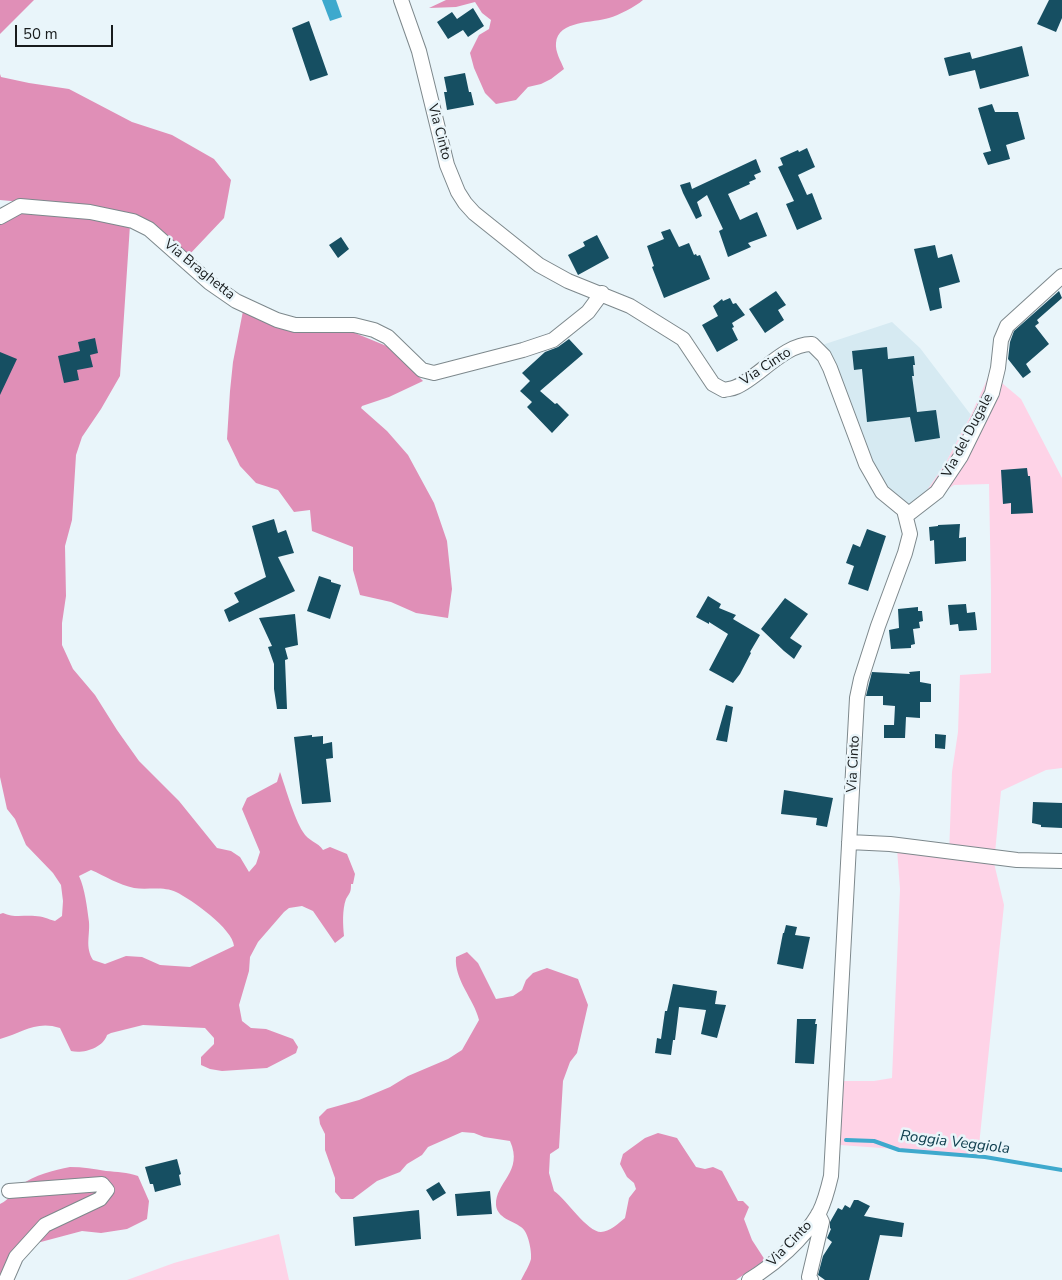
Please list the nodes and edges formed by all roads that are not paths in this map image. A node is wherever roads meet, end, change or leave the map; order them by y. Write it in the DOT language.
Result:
graph roads {
  1 [pos="400,0"];
  2 [pos="0,217"];
  3 [pos="1062,276"];
  4 [pos="602,293"];
  5 [pos="906,516"];
  6 [pos="849,842"];
  7 [pos="1062,861"];
  8 [pos="9,1191"];
  9 [pos="818,1214"];
  10 [pos="6,1280"];
  11 [pos="749,1280"];
  12 [pos="811,1280"];
  1 -- 4 [label="street, Via Cinto"];
  2 -- 4 [label="street, Via Braghetta"];
  3 -- 5 [label="street, Via del Dugale"];
  4 -- 5 [label="street, Via Cinto"];
  5 -- 6 [label="street, Via Cinto"];
  6 -- 7 [label="street"];
  6 -- 9 [label="street, Via Cinto"];
  8 -- 10 [label="street"];
  9 -- 11 [label="street, Via Cinto"];
  9 -- 12 [label="street"];
}
